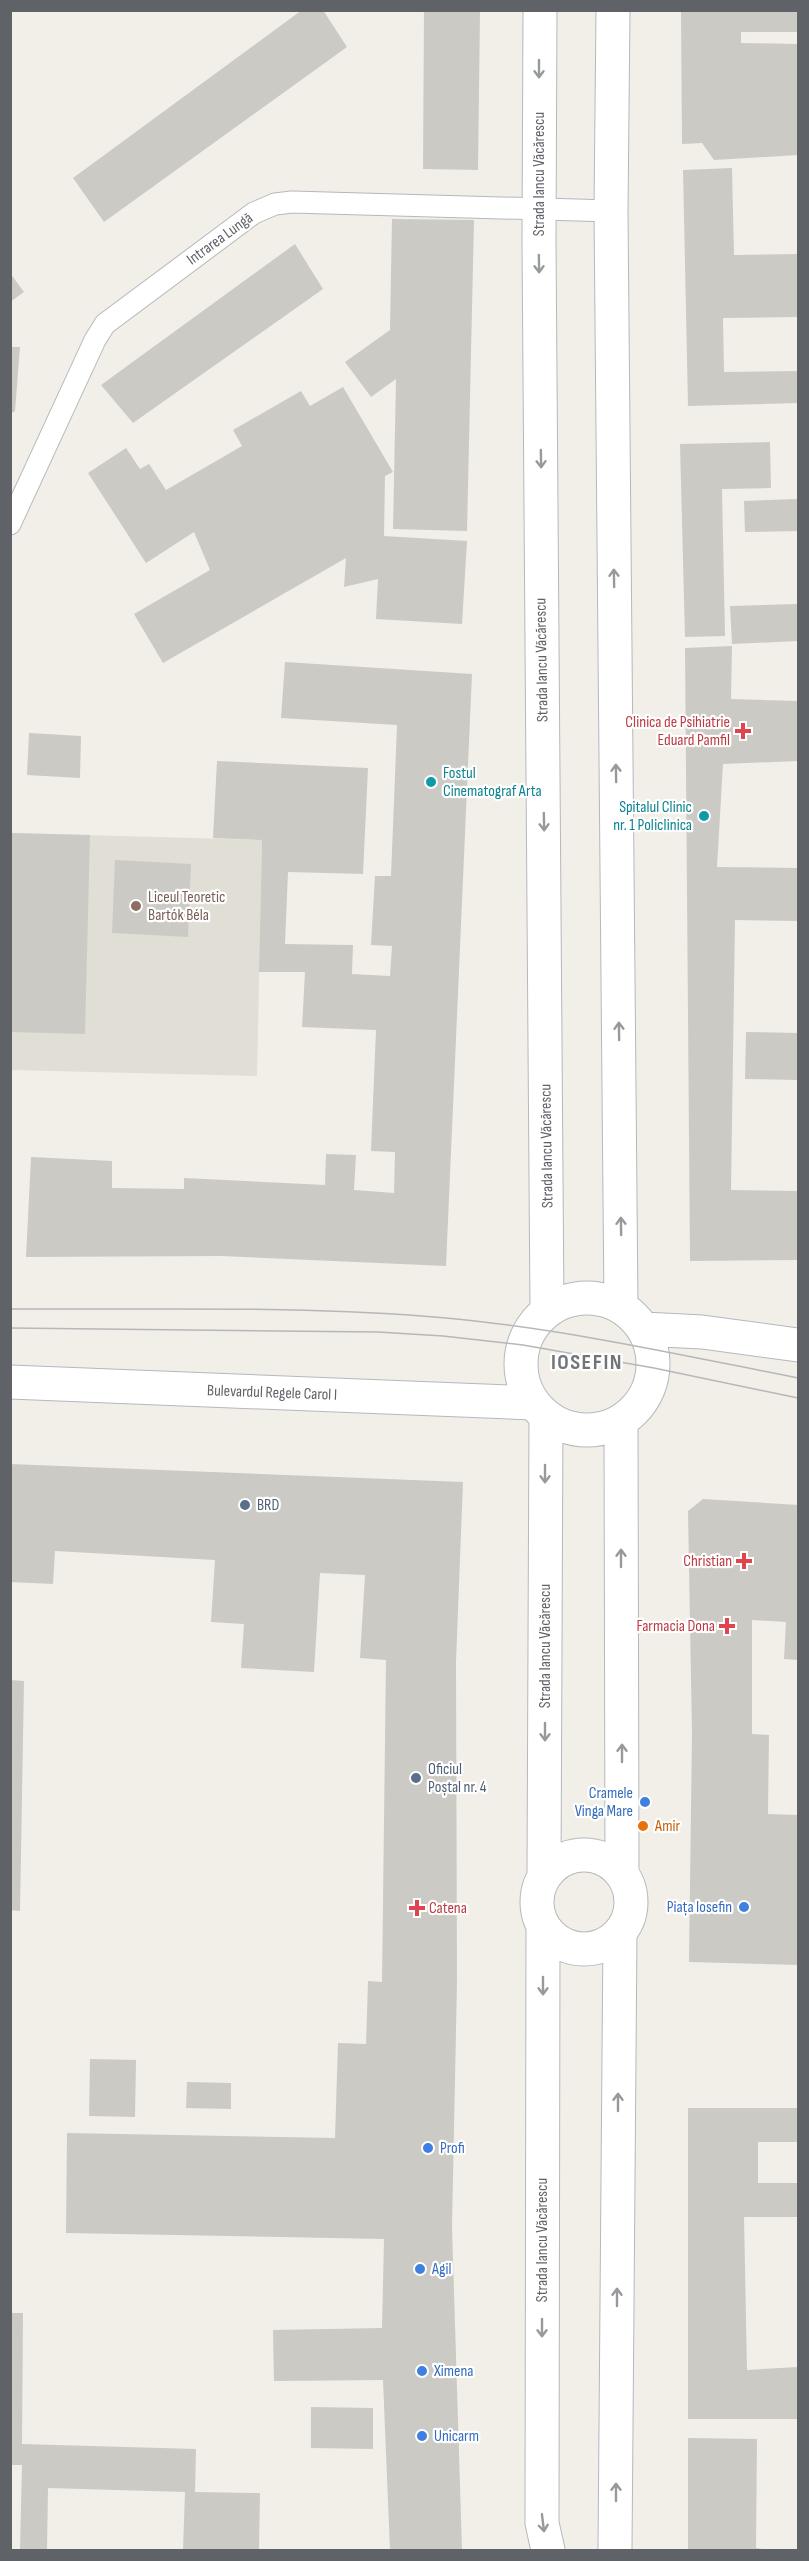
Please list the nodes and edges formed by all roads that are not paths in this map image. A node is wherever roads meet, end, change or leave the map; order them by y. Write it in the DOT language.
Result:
graph roads {
  1 [pos="540,10"];
  2 [pos="612,10"];
  3 [pos="539,209"];
  4 [pos="611,211"];
  5 [pos="10,524"];
  6 [pos="547,1310"];
  7 [pos="632,1318"];
  8 [pos="798,1345"];
  9 [pos="10,1382"];
  10 [pos="539,1409"];
  11 [pos="621,1421"];
  12 [pos="622,1874"];
  13 [pos="544,1876"];
  14 [pos="543,1928"];
  15 [pos="620,1933"];
  16 [pos="548,2550"];
  17 [pos="615,2550"];
  1 -- 3 [label="street, Strada Iancu Văcărescu, one-way"];
  2 -- 4 [label="street"];
  3 -- 4 [label="lane, Intrarea Lungă"];
  3 -- 5 [label="lane, Intrarea Lungă"];
  3 -- 6 [label="street, Strada Iancu Văcărescu, one-way"];
  7 -- 4 [label="street, one-way"];
  6 -- 7 [label="street"];
  6 -- 10 [label="street"];
  7 -- 8 [label="street"];
  7 -- 11 [label="street"];
  9 -- 10 [label="street, Bulevardul Regele Carol I"];
  10 -- 11 [label="street"];
  10 -- 13 [label="street, Strada Iancu Văcărescu, one-way"];
  12 -- 11 [label="street, one-way"];
  12 -- 13 [label="street"];
  12 -- 15 [label="street"];
  13 -- 14 [label="street"];
  14 -- 15 [label="street"];
  14 -- 16 [label="street, Strada Iancu Văcărescu, one-way"];
  17 -- 15 [label="street, one-way"];
}
